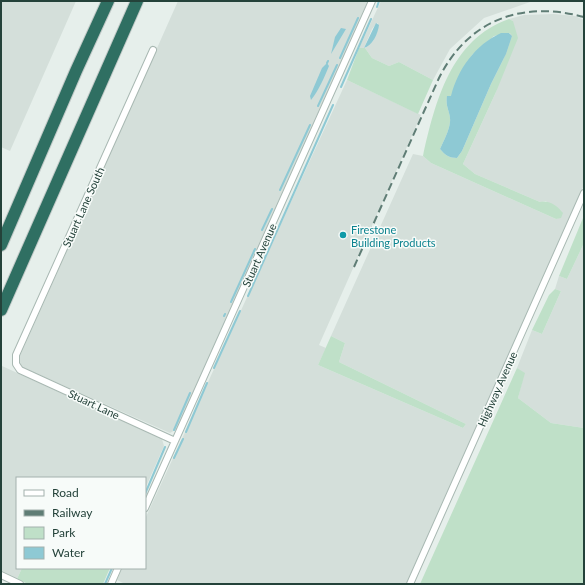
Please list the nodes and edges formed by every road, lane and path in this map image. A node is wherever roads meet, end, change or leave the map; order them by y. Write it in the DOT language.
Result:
graph roads {
  1 [pos="108,1"];
  2 [pos="137,1"];
  3 [pos="372,1"];
  4 [pos="153,50"];
  5 [pos="584,193"];
  6 [pos="1,245"];
  7 [pos="1,310"];
  8 [pos="16,364"];
  9 [pos="175,441"];
  10 [pos="146,506"];
  11 [pos="118,569"];
  12 [pos="1,575"];
  13 [pos="20,584"];
  14 [pos="111,584"];
  15 [pos="410,584"];
  1 -- 6 [label="highway"];
  2 -- 7 [label="highway"];
  3 -- 9 [label="street, Stuart Avenue"];
  4 -- 8 [label="street, Stuart Lane South"];
  5 -- 15 [label="street, Highway Avenue"];
  8 -- 9 [label="street, Stuart Lane"];
  9 -- 10 [label="street, Stuart Avenue"];
  11 -- 14 [label="street"];
  12 -- 13 [label="street"];
}
